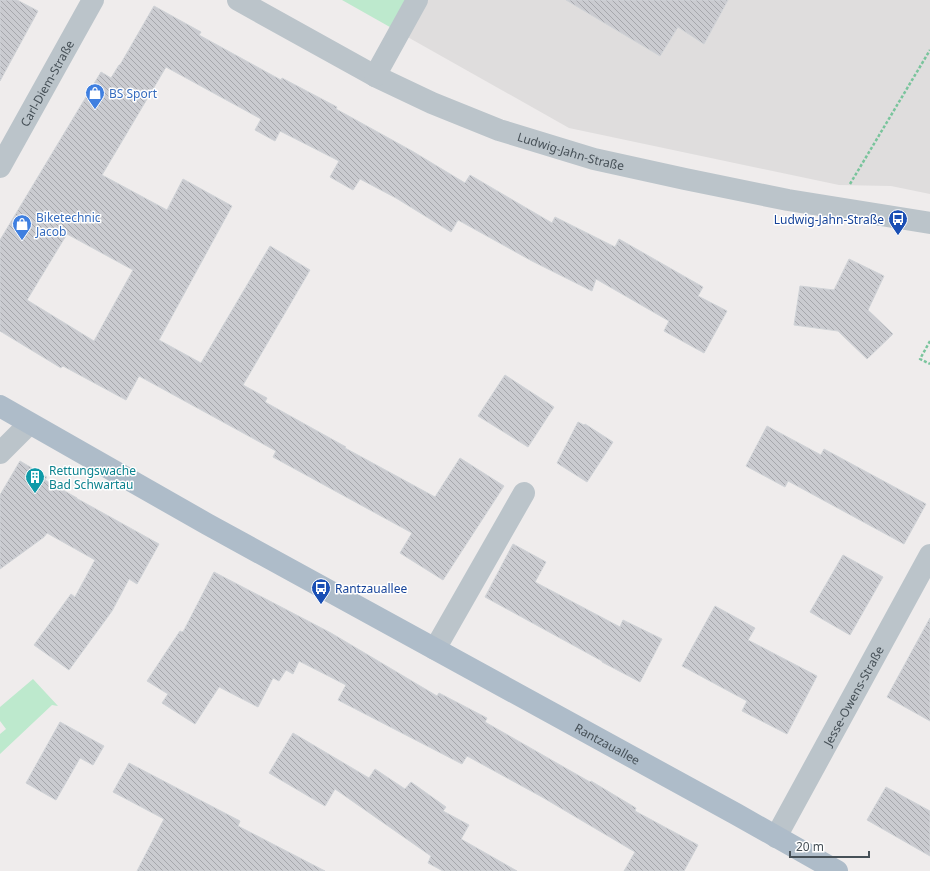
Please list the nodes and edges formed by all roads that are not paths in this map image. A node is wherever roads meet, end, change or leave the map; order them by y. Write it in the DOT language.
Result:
graph roads {
  1 [pos="93,0"];
  2 [pos="238,0"];
  3 [pos="417,0"];
  4 [pos="375,76"];
  5 [pos="0,167"];
  6 [pos="930,223"];
  7 [pos="0,406"];
  8 [pos="29,424"];
  9 [pos="0,453"];
  10 [pos="524,493"];
  11 [pos="930,555"];
  12 [pos="435,649"];
  13 [pos="776,837"];
  14 [pos="837,871"];
  1 -- 5 [label="street, Carl-Diem-Straße"];
  2 -- 4 [label="street, Ludwig-Jahn-Straße"];
  3 -- 4 [label="street"];
  4 -- 6 [label="street, Ludwig-Jahn-Straße"];
  7 -- 8 [label="main road, Rantzauallee"];
  8 -- 9 [label="street"];
  8 -- 12 [label="main road, Rantzauallee"];
  10 -- 12 [label="street"];
  11 -- 13 [label="street, Jesse-Owens-Straße"];
  12 -- 13 [label="main road, Rantzauallee"];
  13 -- 14 [label="main road, Rantzauallee"];
}
